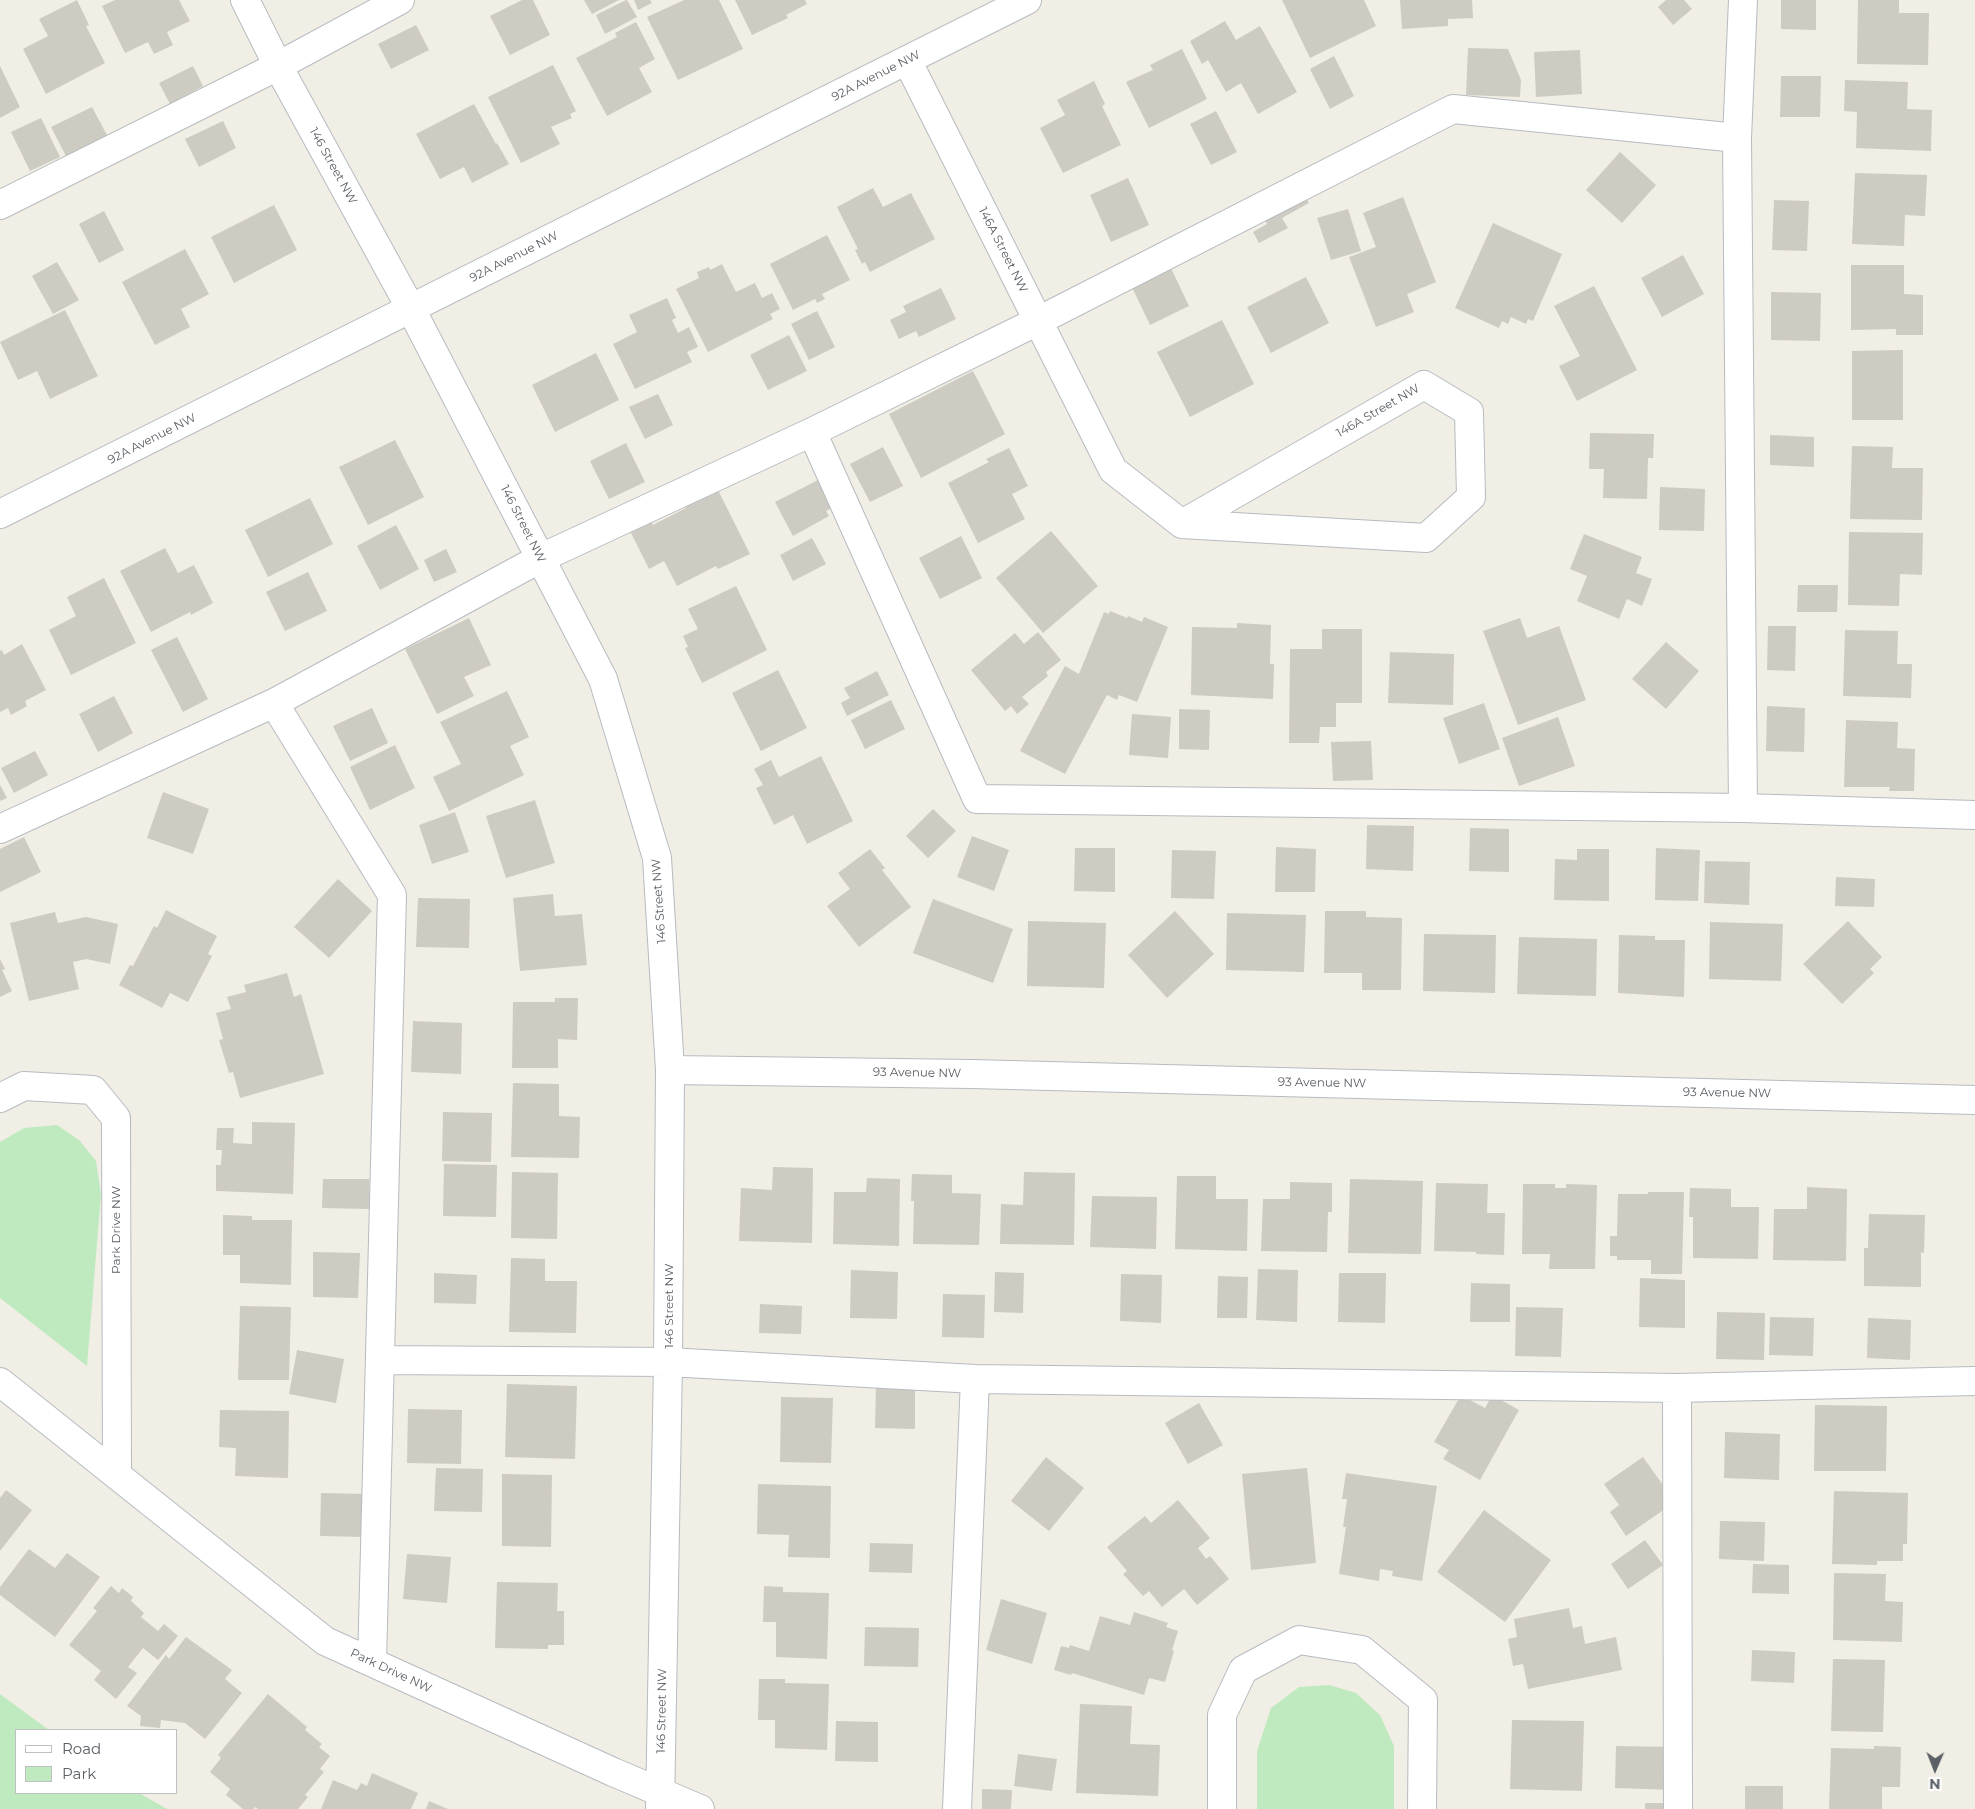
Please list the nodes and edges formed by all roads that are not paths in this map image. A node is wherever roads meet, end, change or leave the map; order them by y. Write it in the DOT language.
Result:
graph roads {
  1 [pos="245,0"];
  2 [pos="400,0"];
  3 [pos="1027,0"];
  4 [pos="1743,0"];
  5 [pos="907,60"];
  6 [pos="278,66"];
  7 [pos="1736,138"];
  8 [pos="0,205"];
  9 [pos="411,309"];
  10 [pos="1038,321"];
  11 [pos="812,432"];
  12 [pos="0,514"];
  13 [pos="1182,524"];
  14 [pos="541,558"];
  15 [pos="274,703"];
  16 [pos="1743,808"];
  17 [pos="1975,816"];
  18 [pos="0,829"];
  19 [pos="670,1070"];
  20 [pos="0,1098"];
  21 [pos="1975,1100"];
  22 [pos="380,1360"];
  23 [pos="668,1362"];
  24 [pos="975,1379"];
  25 [pos="1975,1381"];
  26 [pos="0,1382"];
  27 [pos="1677,1388"];
  28 [pos="117,1475"];
  29 [pos="372,1662"];
  30 [pos="660,1801"];
  31 [pos="700,1809"];
  32 [pos="957,1809"];
  33 [pos="1222,1809"];
  34 [pos="1422,1809"];
  35 [pos="1678,1809"];
  1 -- 6 [label="street, 146 Street NW"];
  2 -- 6 [label="street"];
  3 -- 5 [label="street, 92A Avenue NW"];
  4 -- 7 [label="street"];
  5 -- 9 [label="street, 92A Avenue NW"];
  5 -- 10 [label="street, 146A Street NW"];
  6 -- 8 [label="street"];
  6 -- 9 [label="street, 146 Street NW"];
  7 -- 10 [label="street"];
  7 -- 16 [label="street"];
  9 -- 12 [label="street, 92A Avenue NW"];
  9 -- 14 [label="street, 146 Street NW"];
  10 -- 11 [label="street"];
  10 -- 13 [label="street, 146A Street NW"];
  11 -- 14 [label="street"];
  11 -- 16 [label="street"];
  13 -- 13 [label="street, 146A Street NW"];
  14 -- 15 [label="street"];
  14 -- 19 [label="street, 146 Street NW"];
  15 -- 18 [label="street"];
  15 -- 22 [label="street"];
  16 -- 17 [label="street"];
  19 -- 21 [label="street, 93 Avenue NW"];
  19 -- 23 [label="street, 146 Street NW"];
  20 -- 28 [label="street, Park Drive NW"];
  22 -- 23 [label="street"];
  22 -- 29 [label="street"];
  23 -- 24 [label="street"];
  23 -- 30 [label="street, 146 Street NW"];
  24 -- 27 [label="street"];
  24 -- 32 [label="street"];
  25 -- 27 [label="street"];
  26 -- 28 [label="street, Park Drive NW"];
  27 -- 35 [label="street"];
  28 -- 29 [label="street, Park Drive NW"];
  29 -- 30 [label="street, Park Drive NW"];
  30 -- 31 [label="street, Park Drive NW"];
  33 -- 34 [label="street"];
}
